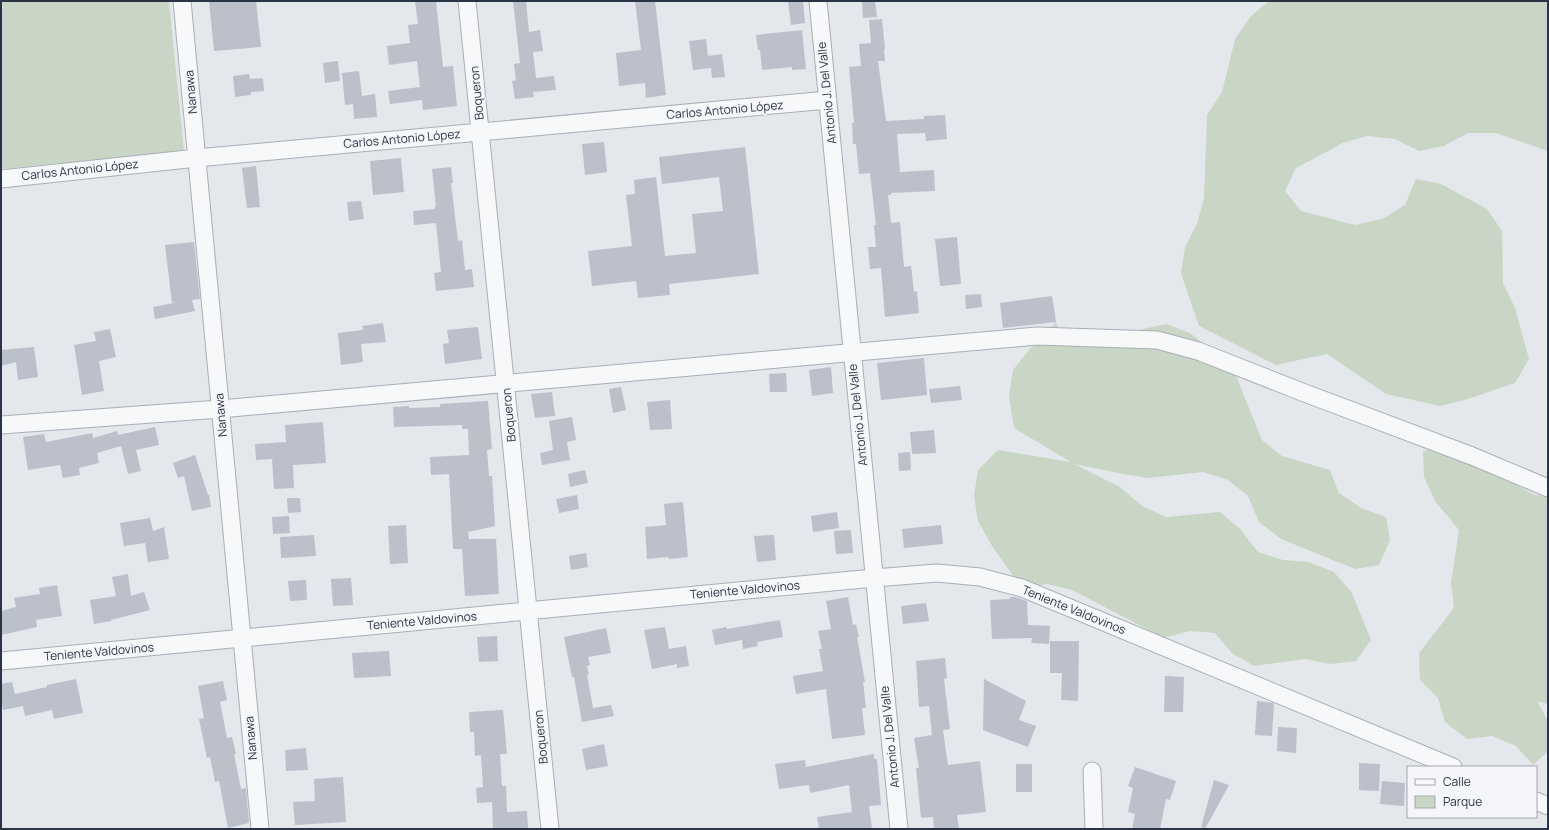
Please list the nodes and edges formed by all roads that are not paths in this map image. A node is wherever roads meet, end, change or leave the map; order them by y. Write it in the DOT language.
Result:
graph roads {
  1 [pos="182,1"];
  2 [pos="468,1"];
  3 [pos="818,1"];
  4 [pos="828,100"];
  5 [pos="481,132"];
  6 [pos="197,158"];
  7 [pos="1,179"];
  8 [pos="852,352"];
  9 [pos="506,383"];
  10 [pos="220,409"];
  11 [pos="1,425"];
  12 [pos="1548,488"];
  13 [pos="874,578"];
  14 [pos="528,611"];
  15 [pos="242,638"];
  16 [pos="1,661"];
  17 [pos="1451,766"];
  18 [pos="1092,771"];
  19 [pos="1537,801"];
  20 [pos="1548,806"];
  21 [pos="260,829"];
  22 [pos="550,829"];
  23 [pos="899,829"];
  24 [pos="1094,829"];
  1 -- 6 [label="street, Nanawa"];
  2 -- 5 [label="street, Boqueron"];
  3 -- 4 [label="street, Antonio J. Del Valle"];
  4 -- 5 [label="street, Carlos Antonio López"];
  4 -- 8 [label="street, Antonio J. Del Valle"];
  5 -- 6 [label="street, Carlos Antonio López"];
  5 -- 9 [label="street, Boqueron"];
  6 -- 7 [label="street, Carlos Antonio López"];
  6 -- 10 [label="street, Nanawa"];
  8 -- 9 [label="street"];
  8 -- 12 [label="street"];
  8 -- 13 [label="street, Antonio J. Del Valle"];
  9 -- 10 [label="street"];
  9 -- 14 [label="street, Boqueron"];
  10 -- 11 [label="street"];
  10 -- 15 [label="street, Nanawa"];
  13 -- 14 [label="street, Teniente Valdovinos"];
  13 -- 17 [label="street, Teniente Valdovinos"];
  13 -- 23 [label="street, Antonio J. Del Valle"];
  14 -- 15 [label="street, Teniente Valdovinos"];
  14 -- 22 [label="street, Boqueron"];
  15 -- 16 [label="street, Teniente Valdovinos"];
  15 -- 21 [label="street, Nanawa"];
  18 -- 24 [label="street"];
  19 -- 20 [label="street"];
}
